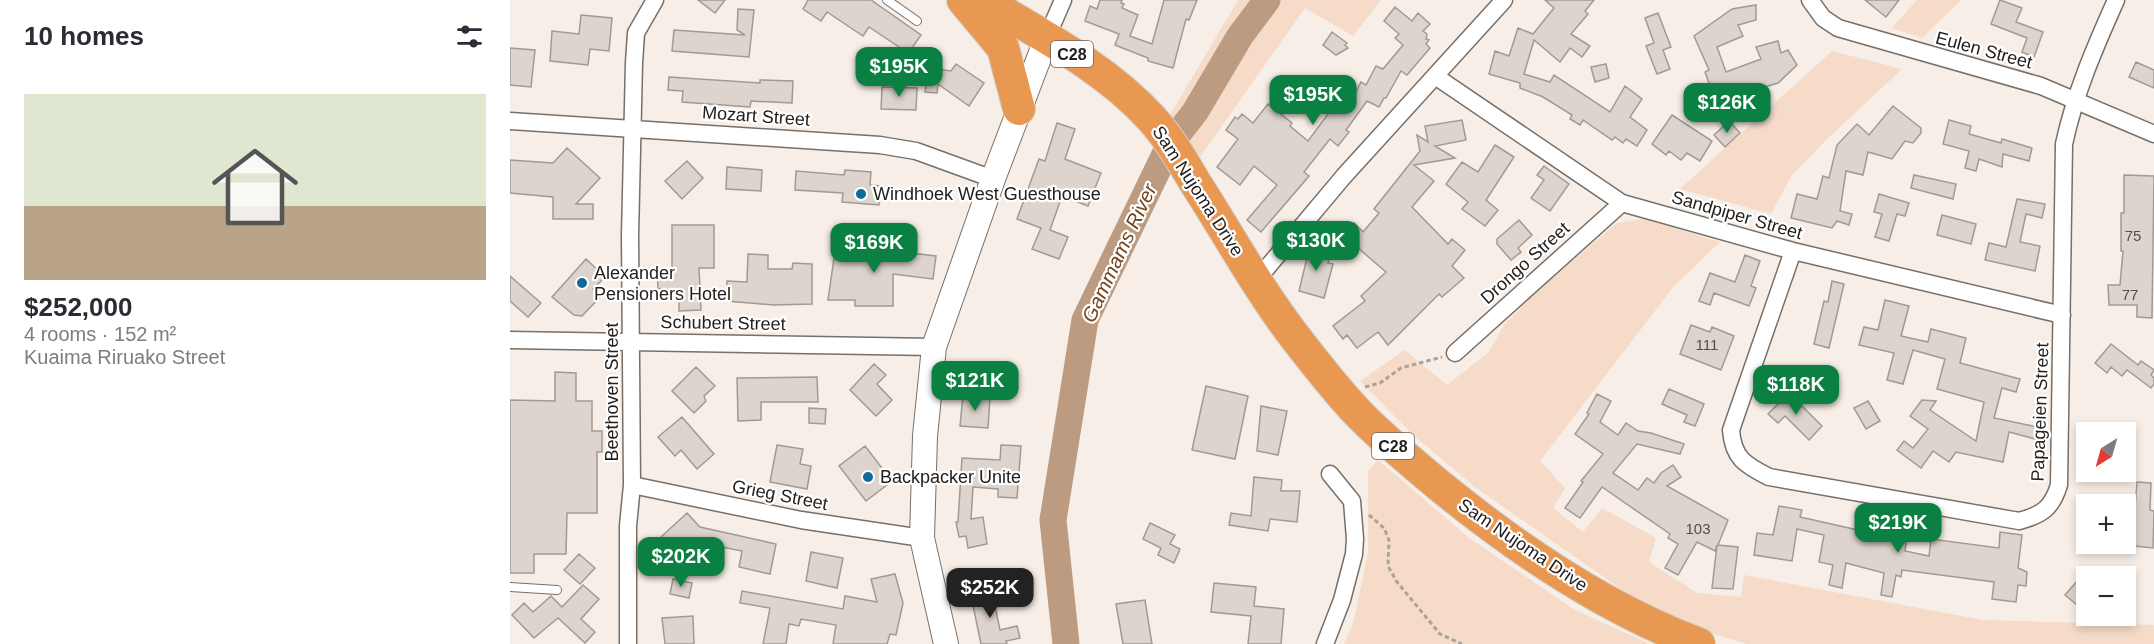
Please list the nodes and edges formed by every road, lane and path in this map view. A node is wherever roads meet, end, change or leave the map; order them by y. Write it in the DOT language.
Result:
graph roads {
  1 [pos="655,0"];
  2 [pos="887,0"];
  3 [pos="963,0"];
  4 [pos="983,0"];
  5 [pos="1063,0"];
  6 [pos="1504,0"];
  7 [pos="1810,0"];
  8 [pos="2116,0"];
  9 [pos="917,21"];
  10 [pos="1047,37"];
  11 [pos="1435,76"];
  12 [pos="2075,99"];
  13 [pos="1019,109"];
  14 [pos="510,121"];
  15 [pos="632,128"];
  16 [pos="2154,134"];
  17 [pos="993,179"];
  18 [pos="1622,203"];
  19 [pos="1793,251"];
  20 [pos="1255,282"];
  21 [pos="2062,315"];
  22 [pos="510,340"];
  23 [pos="631,341"];
  24 [pos="934,347"];
  25 [pos="1455,353"];
  26 [pos="1339,391"];
  27 [pos="1330,474"];
  28 [pos="632,485"];
  29 [pos="1352,501"];
  30 [pos="922,538"];
  31 [pos="510,587"];
  32 [pos="557,590"];
  33 [pos="628,644"];
  34 [pos="946,644"];
  35 [pos="1325,644"];
  36 [pos="1462,644"];
  37 [pos="1699,644"];
  1 -- 15 [label="street, Beethoven Street"];
  2 -- 9 [label="lane"];
  3 -- 13 [label="highway"];
  4 -- 10 [label="highway, Sam Nujoma Drive / C28"];
  5 -- 10 [label="street"];
  6 -- 11 [label="street"];
  7 -- 12 [label="street, Eulen Street"];
  8 -- 12 [label="street, Papageien Street"];
  10 -- 13 [label="street"];
  10 -- 20 [label="highway, Sam Nujoma Drive / C28"];
  11 -- 18 [label="street, Sandpiper Street"];
  11 -- 20 [label="street"];
  12 -- 16 [label="street, Eulen Street"];
  12 -- 21 [label="street, Papageien Street"];
  13 -- 17 [label="street"];
  14 -- 15 [label="street, Mozart Street"];
  15 -- 17 [label="street, Mozart Street"];
  15 -- 23 [label="street, Beethoven Street"];
  17 -- 24 [label="street"];
  18 -- 19 [label="street, Sandpiper Street"];
  18 -- 25 [label="street, Drongo Street"];
  19 -- 21 [label="street, Sandpiper Street"];
  19 -- 21 [label="street, Papageien Street"];
  20 -- 26 [label="highway, Sam Nujoma Drive / C28"];
  22 -- 23 [label="street, Schubert Street"];
  23 -- 24 [label="street, Schubert Street"];
  23 -- 28 [label="street, Beethoven Street"];
  24 -- 30 [label="street"];
  25 -- 26 [label="path"];
  26 -- 37 [label="highway, Sam Nujoma Drive / C28"];
  27 -- 29 [label="street"];
  28 -- 30 [label="street, Grieg Street"];
  28 -- 33 [label="street, Beethoven Street"];
  29 -- 35 [label="street"];
  29 -- 36 [label="path"];
  30 -- 34 [label="street"];
  31 -- 32 [label="lane"];
}
